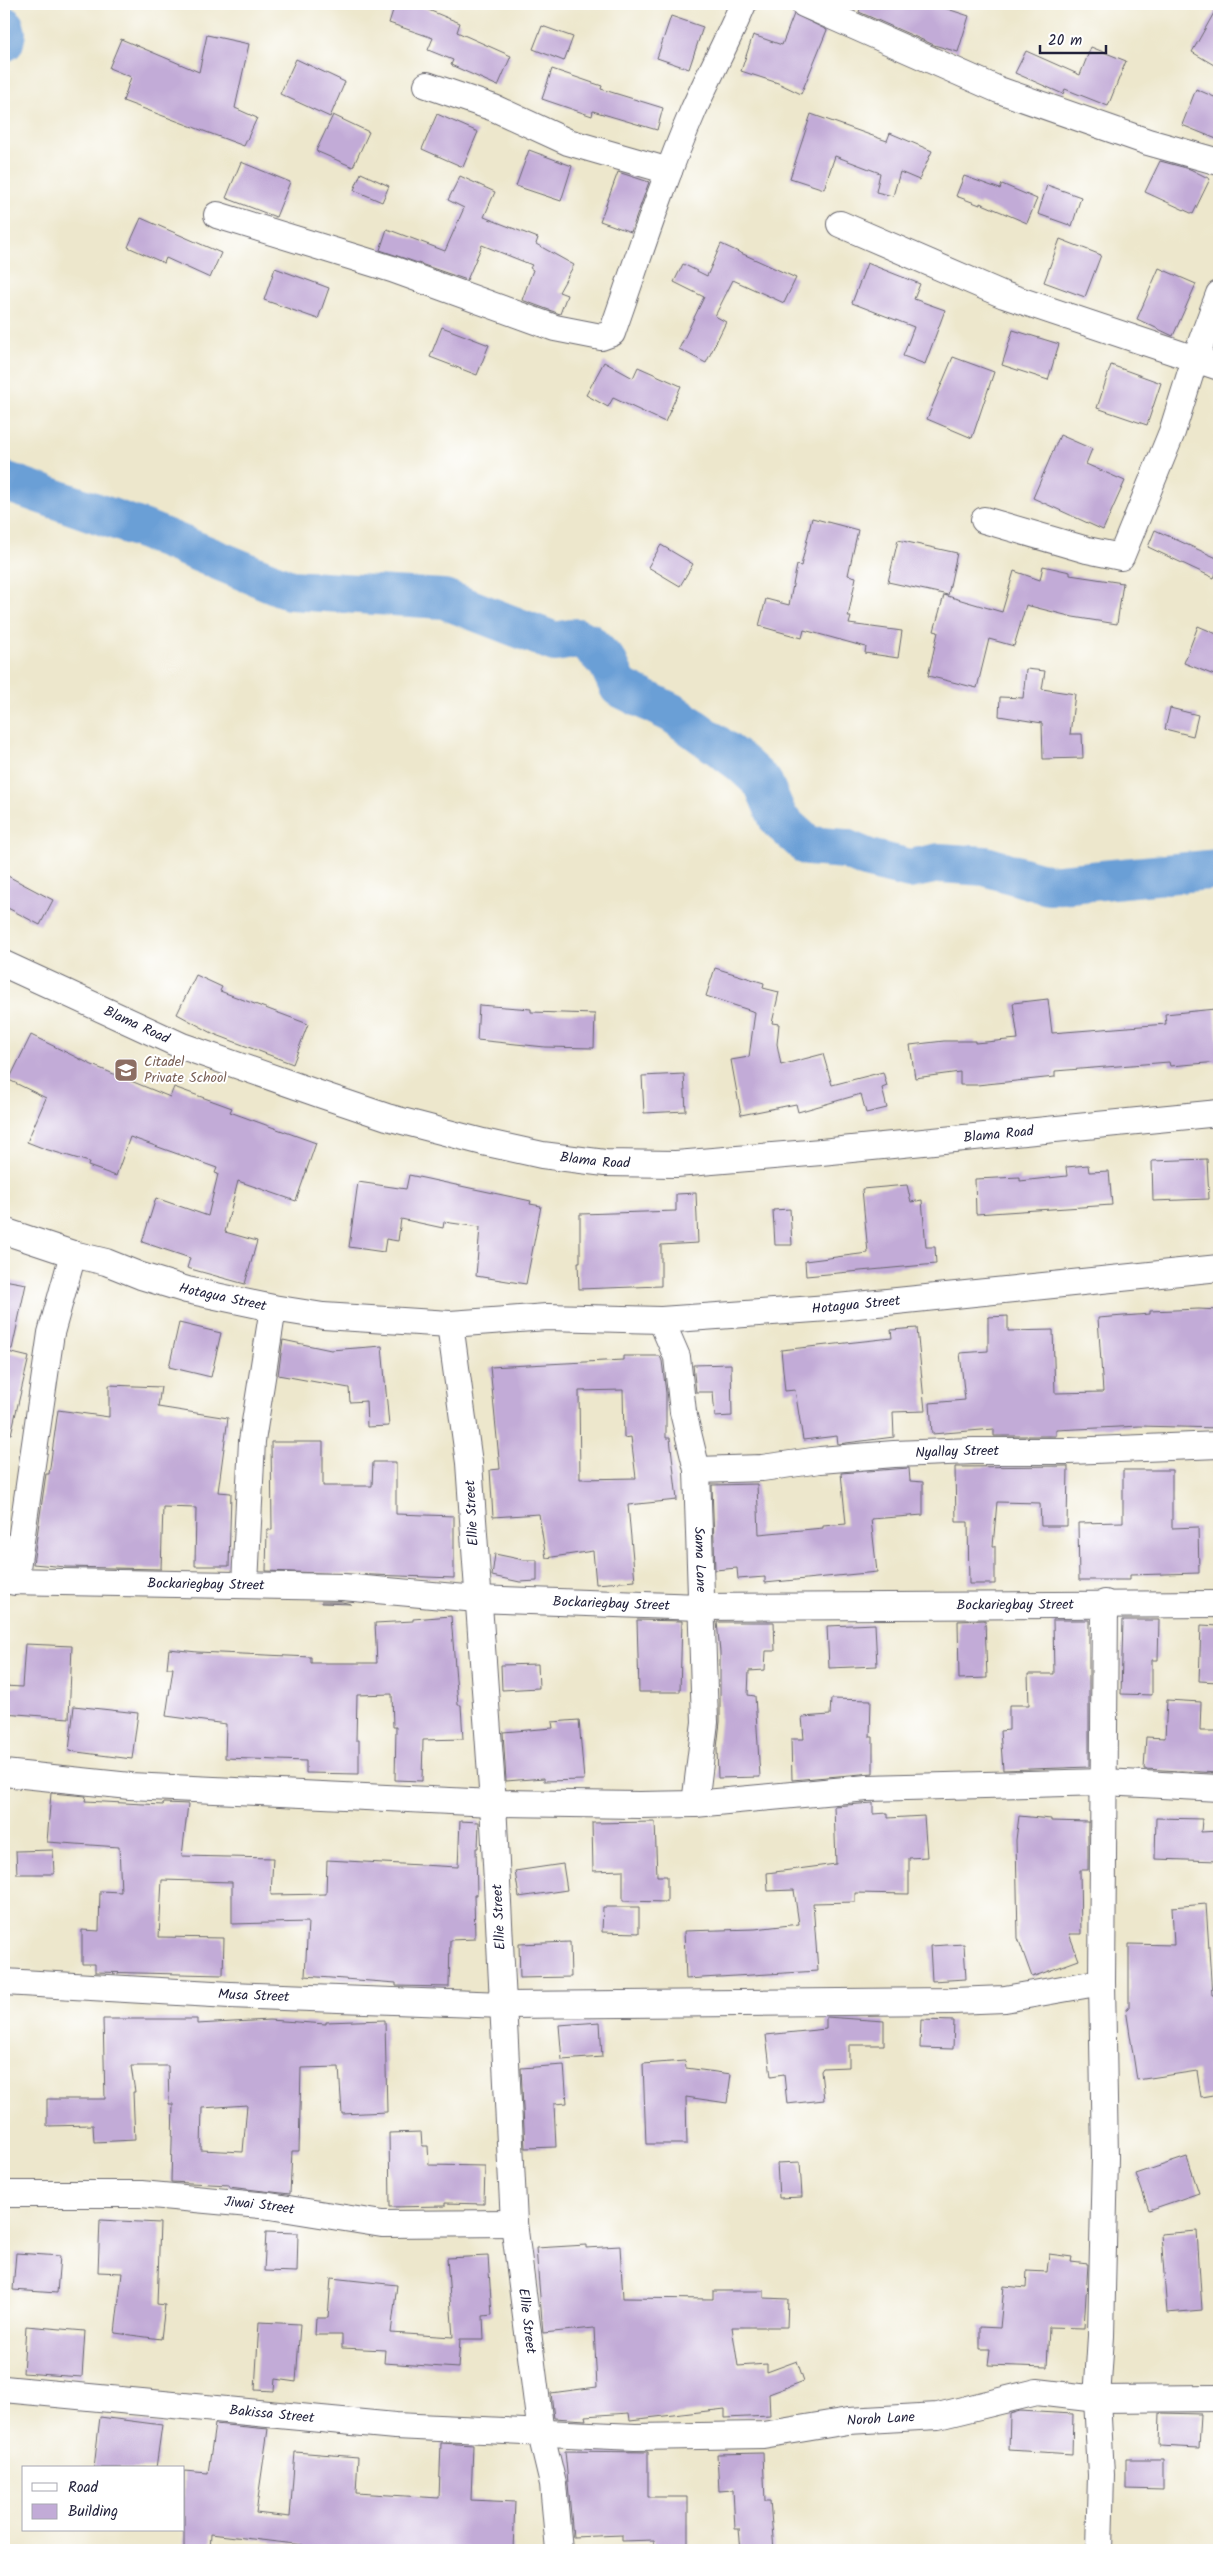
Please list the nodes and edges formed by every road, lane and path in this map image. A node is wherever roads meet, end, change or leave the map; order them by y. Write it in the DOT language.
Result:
graph roads {
  1 [pos="743,4"];
  2 [pos="804,4"];
  3 [pos="426,85"];
  4 [pos="1219,162"];
  5 [pos="669,171"];
  6 [pos="217,215"];
  7 [pos="840,224"];
  8 [pos="1219,294"];
  9 [pos="1195,359"];
  10 [pos="1219,367"];
  11 [pos="984,520"];
  12 [pos="4,964"];
  13 [pos="1219,1113"];
  14 [pos="4,1231"];
  15 [pos="74,1254"];
  16 [pos="1219,1268"];
  17 [pos="273,1308"];
  18 [pos="661,1320"];
  19 [pos="450,1324"];
  20 [pos="1219,1445"];
  21 [pos="697,1470"];
  22 [pos="9,1582"];
  23 [pos="245,1584"];
  24 [pos="477,1599"];
  25 [pos="1105,1603"];
  26 [pos="1219,1604"];
  27 [pos="700,1608"];
  28 [pos="4,1773"];
  29 [pos="1104,1782"];
  30 [pos="1219,1788"];
  31 [pos="493,1803"];
  32 [pos="695,1804"];
  33 [pos="4,1982"];
  34 [pos="1102,1982"];
  35 [pos="504,2005"];
  36 [pos="4,2194"];
  37 [pos="514,2223"];
  38 [pos="4,2389"];
  39 [pos="1219,2398"];
  40 [pos="1097,2399"];
  41 [pos="541,2434"];
  42 [pos="559,2550"];
  43 [pos="1099,2550"];
  1 -- 5 [label="street"];
  2 -- 4 [label="street"];
  3 -- 5 [label="street"];
  5 -- 6 [label="street"];
  7 -- 9 [label="street"];
  8 -- 9 [label="street"];
  9 -- 10 [label="street"];
  9 -- 11 [label="street"];
  12 -- 13 [label="street, Blama Road"];
  14 -- 15 [label="street, Hotagua Street"];
  15 -- 17 [label="street, Hotagua Street"];
  15 -- 22 [label="street"];
  16 -- 18 [label="street, Hotagua Street"];
  17 -- 19 [label="street, Hotagua Street"];
  17 -- 23 [label="street"];
  18 -- 19 [label="street, Hotagua Street"];
  18 -- 21 [label="street, Sama Lane"];
  19 -- 24 [label="street, Ellie Street"];
  20 -- 21 [label="street, Nyallay Street"];
  21 -- 27 [label="street, Sama Lane"];
  22 -- 23 [label="street, Bockariegbay Street"];
  23 -- 24 [label="street, Bockariegbay Street"];
  24 -- 27 [label="street, Bockariegbay Street"];
  24 -- 31 [label="street, Ellie Street"];
  25 -- 26 [label="street, Bockariegbay Street"];
  25 -- 27 [label="street, Bockariegbay Street"];
  25 -- 29 [label="street"];
  27 -- 32 [label="street, Sama Lane"];
  28 -- 31 [label="street"];
  29 -- 30 [label="street"];
  29 -- 32 [label="street"];
  29 -- 34 [label="street"];
  31 -- 32 [label="street"];
  31 -- 35 [label="street, Ellie Street"];
  33 -- 35 [label="street, Musa Street"];
  34 -- 35 [label="street, Musa Street"];
  34 -- 40 [label="street"];
  35 -- 37 [label="street, Ellie Street"];
  36 -- 37 [label="street, Jiwai Street"];
  37 -- 41 [label="street, Ellie Street"];
  38 -- 41 [label="street, Bakissa Street"];
  39 -- 40 [label="street, Noroh Lane"];
  40 -- 41 [label="street, Noroh Lane"];
  40 -- 43 [label="street"];
  41 -- 42 [label="street, Ellie Street"];
}
